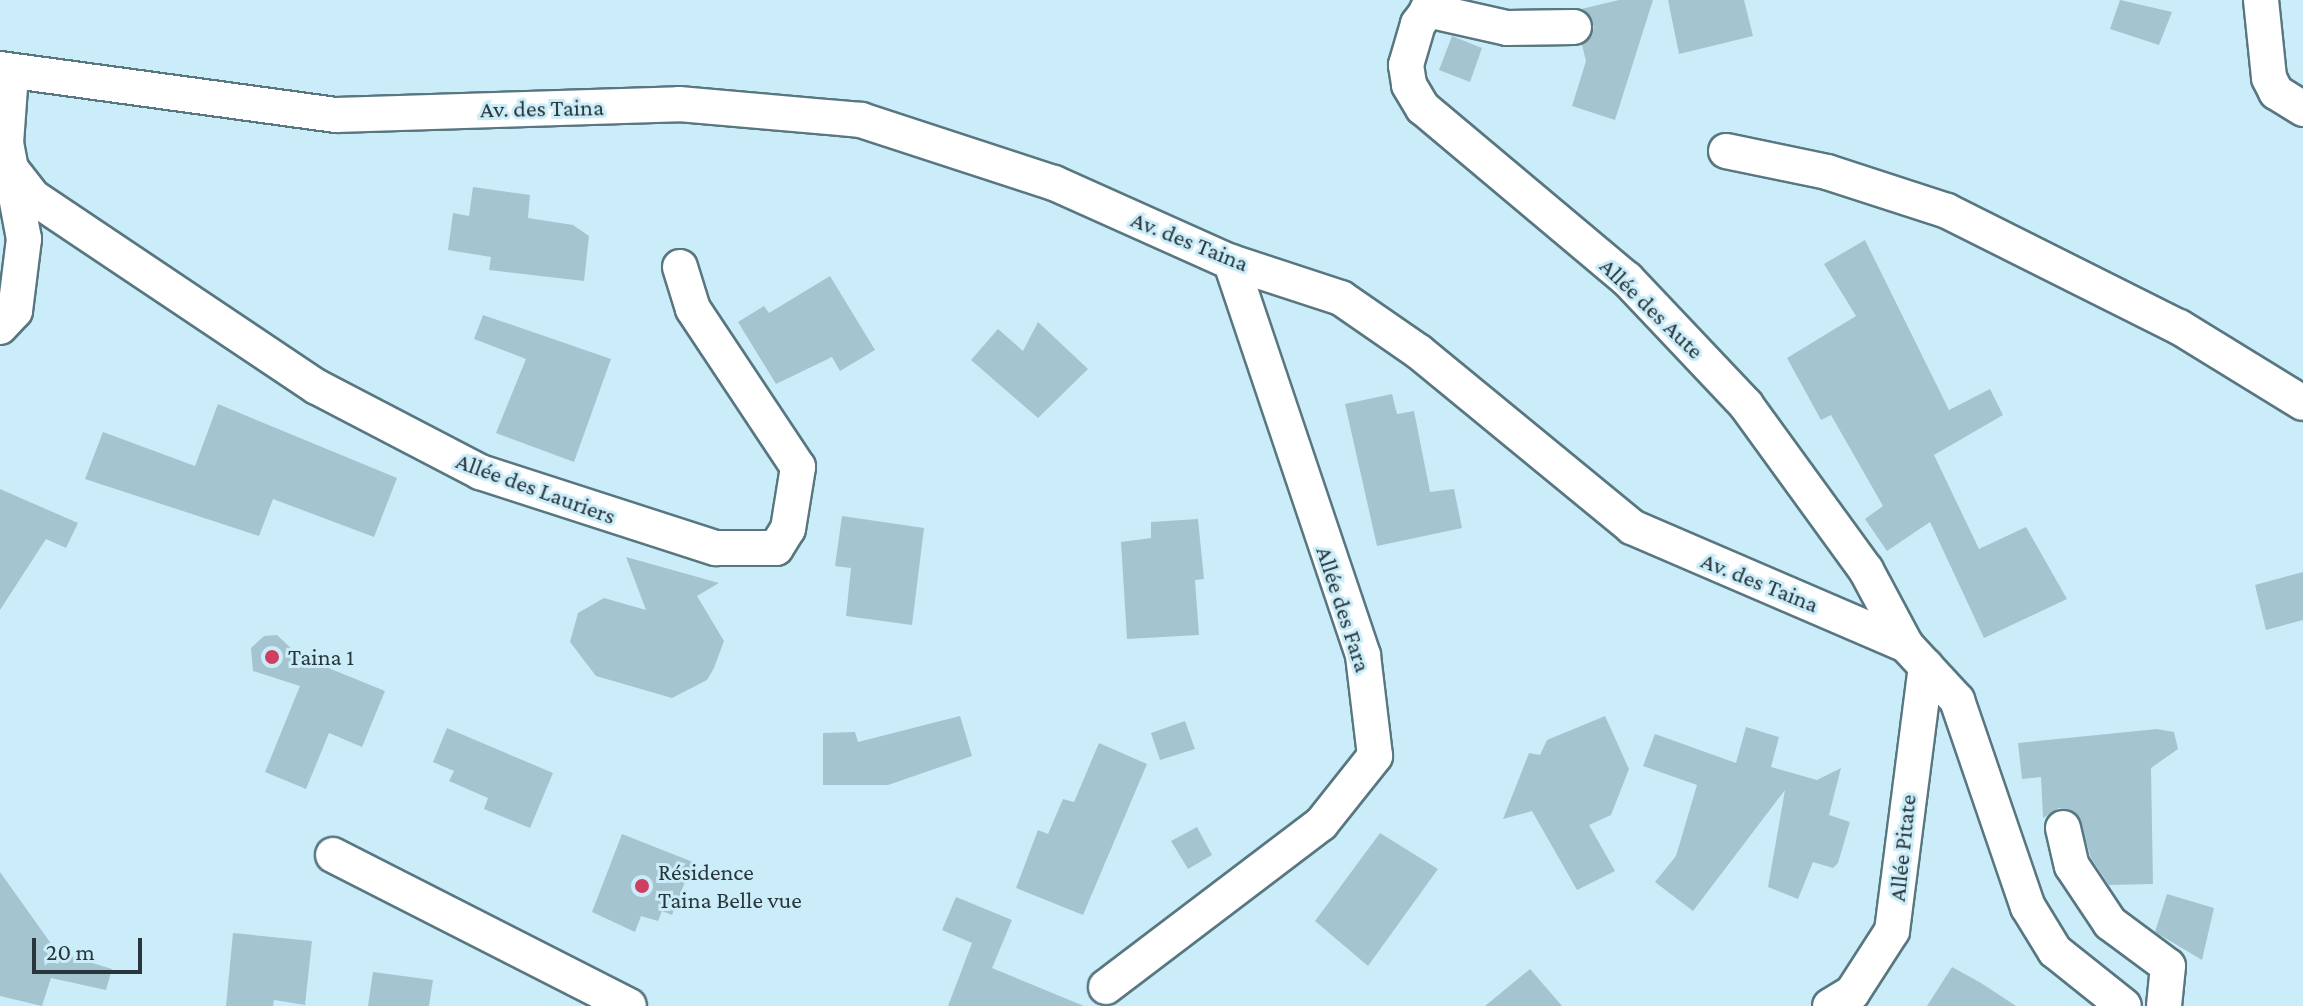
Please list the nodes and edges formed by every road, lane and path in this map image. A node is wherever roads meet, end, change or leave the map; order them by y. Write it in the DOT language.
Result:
graph roads {
  1 [pos="2261,0"];
  2 [pos="1431,5"];
  3 [pos="1574,27"];
  4 [pos="6,71"];
  5 [pos="2303,109"];
  6 [pos="1726,151"];
  7 [pos="12,170"];
  8 [pos="1231,262"];
  9 [pos="680,267"];
  10 [pos="0,327"];
  11 [pos="2303,403"];
  12 [pos="1916,655"];
  13 [pos="2063,828"];
  14 [pos="333,855"];
  15 [pos="1106,987"];
  16 [pos="629,1006"];
  17 [pos="1830,1006"];
  18 [pos="2124,1006"];
  19 [pos="2164,1006"];
  1 -- 5 [label="street"];
  2 -- 3 [label="street"];
  2 -- 12 [label="street, Allée des Aute"];
  4 -- 7 [label="street"];
  4 -- 8 [label="street, Av. des Taina"];
  6 -- 11 [label="street"];
  7 -- 9 [label="street, Allée des Lauriers"];
  7 -- 10 [label="street"];
  8 -- 12 [label="street, Av. des Taina"];
  8 -- 15 [label="street, Allée des Fara"];
  12 -- 17 [label="street, Allée Pitate"];
  12 -- 18 [label="street, Av. des Taina"];
  13 -- 19 [label="street"];
  14 -- 16 [label="street"];
}
